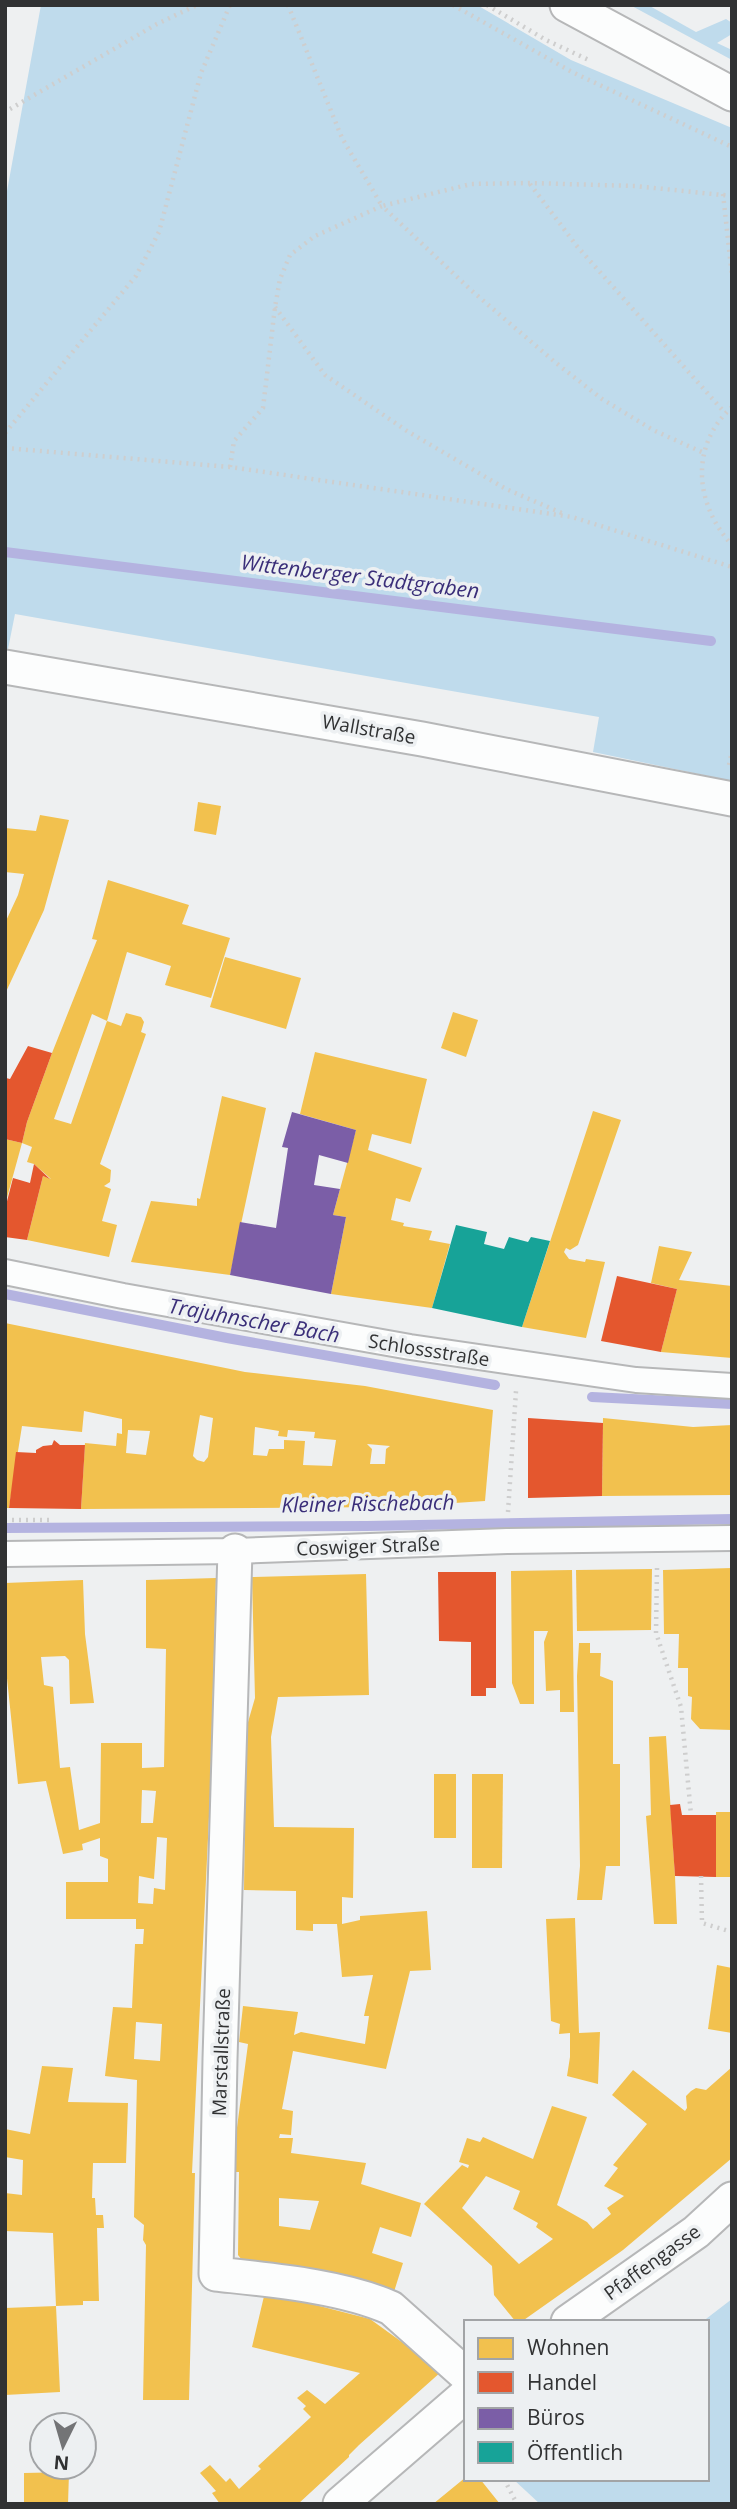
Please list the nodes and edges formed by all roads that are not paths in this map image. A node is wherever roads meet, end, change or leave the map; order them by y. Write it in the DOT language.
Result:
graph roads {
  1 [pos="567,5"];
  2 [pos="732,94"];
  3 [pos="5,667"];
  4 [pos="732,799"];
  5 [pos="5,1272"];
  6 [pos="732,1386"];
  7 [pos="732,1538"];
  8 [pos="235,1551"];
  9 [pos="5,1554"];
  10 [pos="732,2199"];
  11 [pos="571,2320"];
  12 [pos="464,2373"];
  13 [pos="464,2397"];
  14 [pos="340,2504"];
  1 -- 2 [label="street"];
  3 -- 4 [label="street, Wallstraße"];
  5 -- 6 [label="street, Schlossstraße"];
  7 -- 8 [label="street, Coswiger Straße"];
  8 -- 9 [label="street, Coswiger Straße"];
  8 -- 12 [label="street, Marstallstraße"];
  10 -- 11 [label="street, Pfaffengasse"];
  13 -- 14 [label="street"];
}
